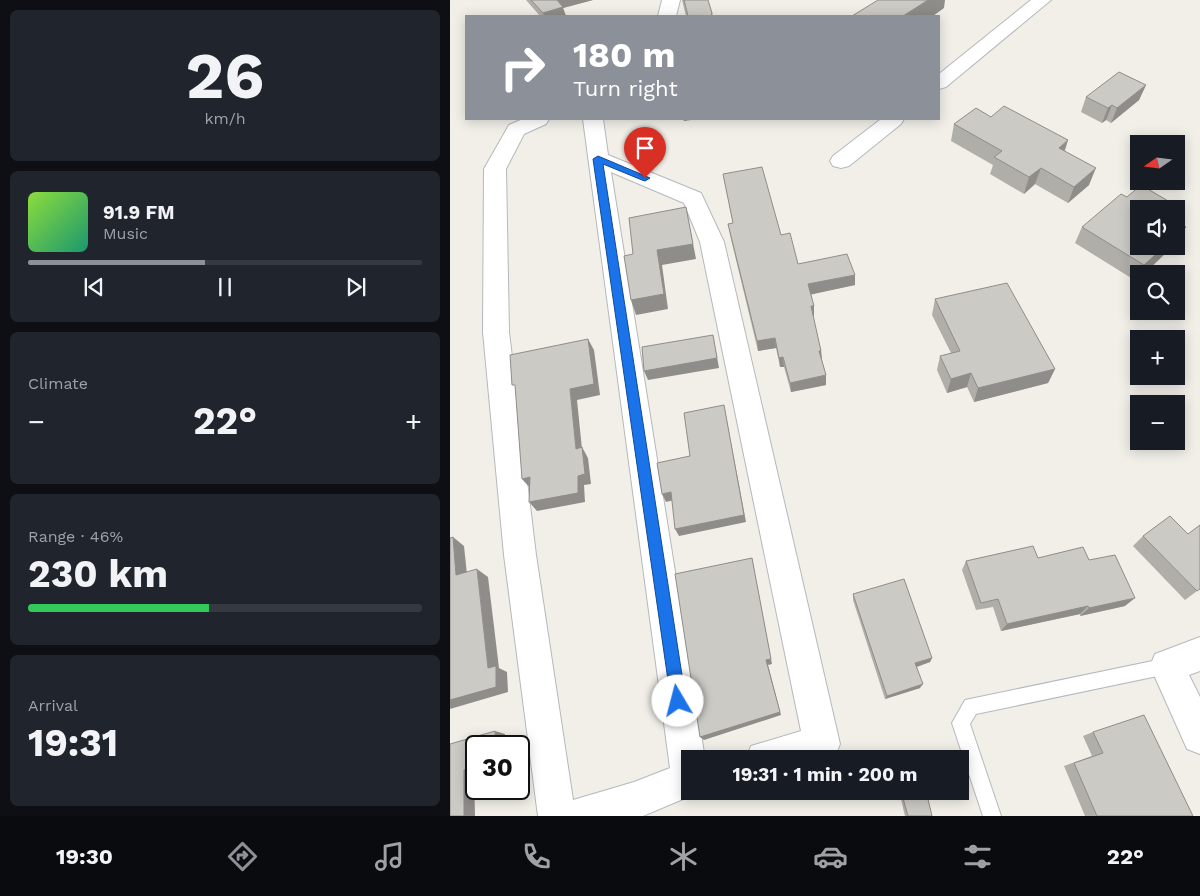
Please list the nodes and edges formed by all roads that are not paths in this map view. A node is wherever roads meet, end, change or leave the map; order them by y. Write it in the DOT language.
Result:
graph roads {
  1 [pos="671,0"];
  2 [pos="1041,0"];
  3 [pos="667,15"];
  4 [pos="940,82"];
  5 [pos="538,120"];
  6 [pos="594,120"];
  7 [pos="893,120"];
  8 [pos="598,159"];
  9 [pos="841,161"];
  10 [pos="1200,654"];
  11 [pos="1167,666"];
  12 [pos="1200,736"];
  13 [pos="799,750"];
  14 [pos="557,816"];
  15 [pos="580,816"];
  16 [pos="992,816"];
  1 -- 3 [label="street"];
  2 -- 4 [label="street"];
  5 -- 14 [label="street"];
  6 -- 8 [label="street"];
  7 -- 9 [label="street"];
  8 -- 13 [label="street"];
  8 -- 15 [label="street"];
  10 -- 11 [label="street"];
  11 -- 12 [label="street"];
  11 -- 16 [label="lane"];
}
